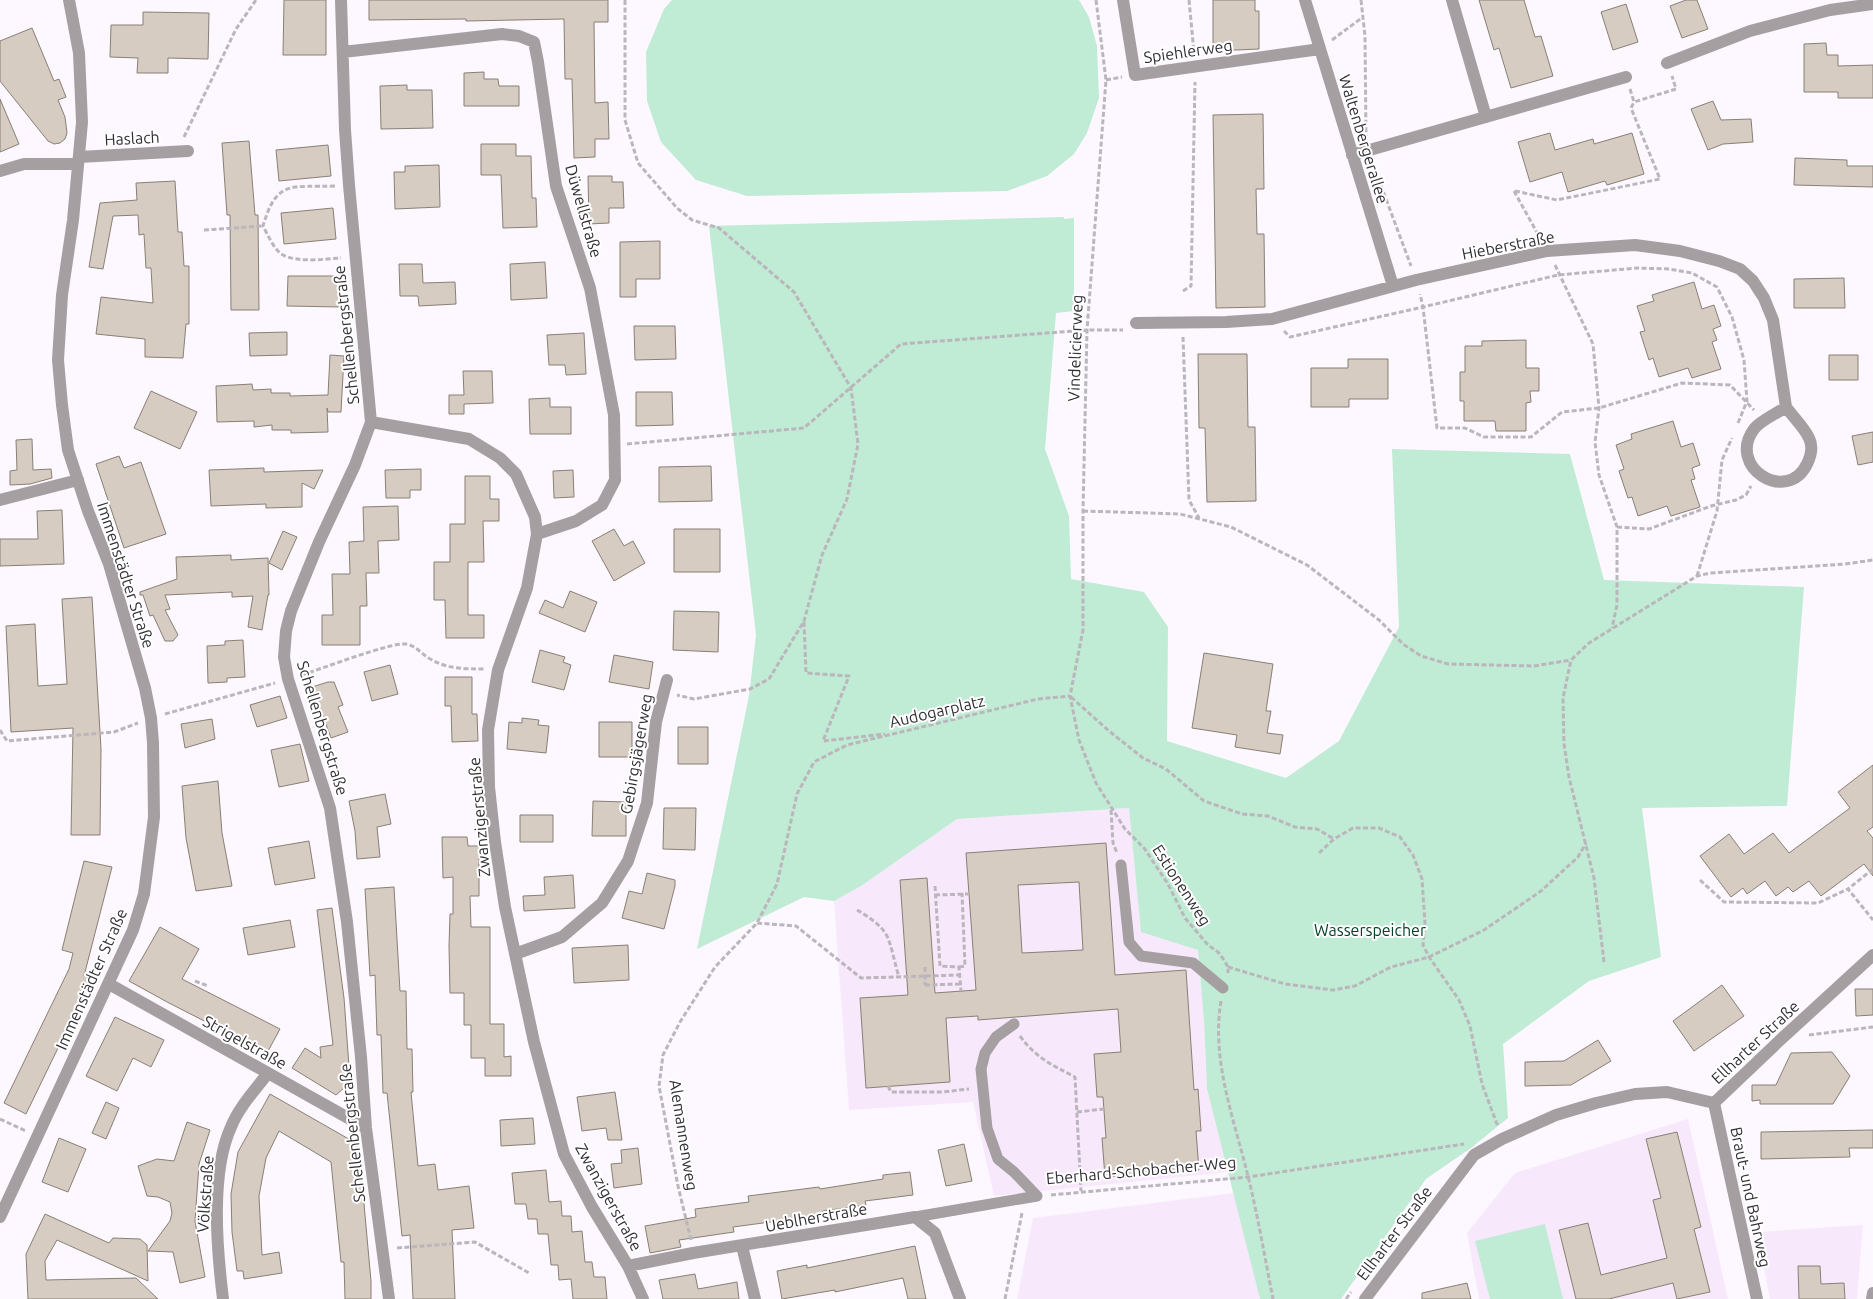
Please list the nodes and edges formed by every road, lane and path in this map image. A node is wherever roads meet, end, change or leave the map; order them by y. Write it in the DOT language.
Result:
graph roads {
  1 [pos="70,0"];
  2 [pos="256,0"];
  3 [pos="342,0"];
  4 [pos="625,0"];
  5 [pos="1096,0"];
  6 [pos="1123,0"];
  7 [pos="1189,0"];
  8 [pos="1306,0"];
  9 [pos="1361,0"];
  10 [pos="1452,0"];
  11 [pos="1873,4"];
  12 [pos="1364,17"];
  13 [pos="1320,49"];
  14 [pos="343,52"];
  15 [pos="1667,63"];
  16 [pos="1195,66"];
  17 [pos="1626,76"];
  18 [pos="1634,102"];
  19 [pos="1486,118"];
  20 [pos="173,151"];
  21 [pos="188,151"];
  22 [pos="1369,151"];
  23 [pos="1352,155"];
  24 [pos="79,160"];
  25 [pos="0,171"];
  26 [pos="332,186"];
  27 [pos="263,226"];
  28 [pos="204,230"];
  29 [pos="1547,251"];
  30 [pos="325,259"];
  31 [pos="1558,275"];
  32 [pos="1416,280"];
  33 [pos="1393,286"];
  34 [pos="1183,291"];
  35 [pos="1423,307"];
  36 [pos="1272,319"];
  37 [pos="1182,324"];
  38 [pos="1131,326"];
  39 [pos="1087,330"];
  40 [pos="851,388"];
  41 [pos="1747,401"];
  42 [pos="1786,407"];
  43 [pos="1598,408"];
  44 [pos="370,422"];
  45 [pos="614,445"];
  46 [pos="1758,474"];
  47 [pos="78,480"];
  48 [pos="0,500"];
  49 [pos="1717,505"];
  50 [pos="1083,510"];
  51 [pos="1199,518"];
  52 [pos="1617,527"];
  53 [pos="537,534"];
  54 [pos="1873,560"];
  55 [pos="1697,576"];
  56 [pos="804,621"];
  57 [pos="1612,629"];
  58 [pos="1571,660"];
  59 [pos="498,670"];
  60 [pos="288,679"];
  61 [pos="667,680"];
  62 [pos="1070,696"];
  63 [pos="694,699"];
  64 [pos="151,718"];
  65 [pos="0,730"];
  66 [pos="899,732"];
  67 [pos="814,762"];
  68 [pos="1111,809"];
  69 [pos="1334,839"];
  70 [pos="1586,842"];
  71 [pos="1319,853"];
  72 [pos="1121,865"];
  73 [pos="1873,869"];
  74 [pos="1700,880"];
  75 [pos="935,886"];
  76 [pos="1848,888"];
  77 [pos="962,893"];
  78 [pos="969,894"];
  79 [pos="935,895"];
  80 [pos="858,910"];
  81 [pos="1873,920"];
  82 [pos="757,923"];
  83 [pos="515,954"];
  84 [pos="1873,955"];
  85 [pos="1429,957"];
  86 [pos="1604,962"];
  87 [pos="924,968"];
  88 [pos="959,968"];
  89 [pos="1228,968"];
  90 [pos="959,976"];
  91 [pos="899,977"];
  92 [pos="195,981"];
  93 [pos="109,984"];
  94 [pos="960,984"];
  95 [pos="208,986"];
  96 [pos="1223,988"];
  97 [pos="961,991"];
  98 [pos="1014,1024"];
  99 [pos="1873,1027"];
  100 [pos="1819,1033"];
  101 [pos="268,1073"];
  102 [pos="888,1086"];
  103 [pos="983,1088"];
  104 [pos="1714,1103"];
  105 [pos="1104,1109"];
  106 [pos="1077,1112"];
  107 [pos="0,1119"];
  108 [pos="366,1128"];
  109 [pos="37,1137"];
  110 [pos="1502,1139"];
  111 [pos="1473,1143"];
  112 [pos="1248,1177"];
  113 [pos="1081,1192"];
  114 [pos="1038,1196"];
  115 [pos="1026,1198"];
  116 [pos="0,1217"];
  117 [pos="915,1217"];
  118 [pos="742,1246"];
  119 [pos="382,1249"];
  120 [pos="694,1253"];
  121 [pos="628,1266"];
  122 [pos="528,1273"];
  123 [pos="1873,1293"];
  124 [pos="223,1299"];
  125 [pos="389,1299"];
  126 [pos="643,1299"];
  127 [pos="755,1299"];
  128 [pos="960,1299"];
  129 [pos="1005,1299"];
  130 [pos="1273,1299"];
  131 [pos="1365,1299"];
  132 [pos="1757,1299"];
  133 [pos="1872,1299"];
  1 -- 24 [label="street, Immenstädter Straße"];
  2 -- 20 [label="path"];
  3 -- 14 [label="street, Schellenbergstraße"];
  4 -- 40 [label="path"];
  5 -- 39 [label="path, Vindelicierweg"];
  6 -- 16 [label="street, Spiehlerweg"];
  7 -- 16 [label="path"];
  8 -- 13 [label="street, Waltenbergerallee"];
  9 -- 12 [label="path"];
  10 -- 19 [label="street"];
  11 -- 15 [label="street"];
  12 -- 13 [label="path"];
  12 -- 22 [label="path"];
  13 -- 16 [label="street, Spiehlerweg"];
  13 -- 23 [label="street, Waltenbergerallee"];
  14 -- 44 [label="street, Schellenbergstraße"];
  14 -- 45 [label="street, Düwellstraße"];
  15 -- 18 [label="path"];
  16 -- 34 [label="path"];
  17 -- 18 [label="path"];
  17 -- 19 [label="street"];
  18 -- 29 [label="path"];
  19 -- 22 [label="street"];
  20 -- 21 [label="street, Haslach"];
  20 -- 24 [label="street, Haslach"];
  22 -- 23 [label="street"];
  22 -- 32 [label="path"];
  23 -- 33 [label="street, Waltenbergerallee"];
  24 -- 25 [label="street, Haslach"];
  24 -- 47 [label="street, Immenstädter Straße"];
  26 -- 27 [label="path"];
  27 -- 28 [label="path"];
  27 -- 30 [label="path"];
  29 -- 31 [label="path"];
  29 -- 32 [label="street, Hieberstraße"];
  29 -- 42 [label="street, Hieberstraße"];
  31 -- 35 [label="path"];
  31 -- 41 [label="path"];
  31 -- 43 [label="path"];
  32 -- 33 [label="street, Hieberstraße"];
  32 -- 35 [label="path"];
  33 -- 36 [label="street, Hieberstraße"];
  35 -- 36 [label="path"];
  35 -- 43 [label="path"];
  36 -- 37 [label="street, Hieberstraße"];
  37 -- 38 [label="street, Hieberstraße"];
  37 -- 51 [label="path"];
  38 -- 39 [label="path"];
  39 -- 40 [label="path"];
  39 -- 50 [label="path, Vindelicierweg"];
  40 -- 45 [label="path"];
  40 -- 56 [label="path"];
  41 -- 43 [label="path"];
  41 -- 49 [label="path"];
  42 -- 46 [label="street"];
  42 -- 46 [label="street, Hieberstraße"];
  43 -- 52 [label="path"];
  44 -- 53 [label="street, Zwanzigerstraße"];
  44 -- 60 [label="street, Schellenbergstraße"];
  45 -- 53 [label="street, Düwellstraße"];
  46 -- 49 [label="path"];
  47 -- 48 [label="street"];
  47 -- 64 [label="street, Immenstädter Straße"];
  49 -- 52 [label="path"];
  49 -- 55 [label="path"];
  50 -- 51 [label="path"];
  50 -- 62 [label="path, Vindelicierweg"];
  51 -- 58 [label="path"];
  52 -- 57 [label="path"];
  53 -- 59 [label="street, Zwanzigerstraße"];
  54 -- 55 [label="path"];
  55 -- 57 [label="path"];
  56 -- 63 [label="path"];
  56 -- 66 [label="path"];
  57 -- 58 [label="path"];
  58 -- 70 [label="path"];
  59 -- 60 [label="path"];
  59 -- 83 [label="street, Zwanzigerstraße"];
  60 -- 64 [label="path"];
  60 -- 108 [label="street, Schellenbergstraße"];
  61 -- 83 [label="street, Gebirgsjägerweg"];
  62 -- 66 [label="path, Audogarplatz"];
  62 -- 68 [label="path, Estionenweg"];
  62 -- 69 [label="path"];
  64 -- 65 [label="path"];
  64 -- 93 [label="street, Immenstädter Straße"];
  66 -- 67 [label="path, Audogarplatz"];
  67 -- 82 [label="path, Alemannenweg"];
  68 -- 72 [label="path"];
  68 -- 89 [label="path, Estionenweg"];
  69 -- 71 [label="path"];
  69 -- 85 [label="path"];
  70 -- 85 [label="path"];
  70 -- 86 [label="path"];
  72 -- 96 [label="lane"];
  73 -- 76 [label="path"];
  74 -- 76 [label="path"];
  75 -- 79 [label="path"];
  76 -- 81 [label="path"];
  77 -- 78 [label="path"];
  77 -- 79 [label="path"];
  77 -- 88 [label="path"];
  79 -- 88 [label="path"];
  80 -- 91 [label="path"];
  82 -- 91 [label="path"];
  82 -- 120 [label="path, Alemannenweg"];
  83 -- 121 [label="street, Zwanzigerstraße"];
  84 -- 104 [label="street, Ellharter Straße"];
  85 -- 89 [label="path"];
  85 -- 110 [label="path"];
  87 -- 94 [label="path, bridge"];
  88 -- 90 [label="path"];
  89 -- 96 [label="path"];
  90 -- 91 [label="path"];
  90 -- 94 [label="path"];
  92 -- 95 [label="path"];
  93 -- 101 [label="street, Strigelstraße"];
  93 -- 109 [label="street, Immenstädter Straße"];
  94 -- 97 [label="path"];
  96 -- 112 [label="path"];
  98 -- 103 [label="lane, Eberhard-Schobacher-Weg"];
  98 -- 106 [label="path"];
  99 -- 100 [label="path"];
  101 -- 108 [label="street, Strigelstraße"];
  101 -- 124 [label="street, Völkstraße"];
  102 -- 103 [label="path"];
  103 -- 114 [label="lane, Eberhard-Schobacher-Weg"];
  104 -- 110 [label="street, Ellharter Straße"];
  104 -- 132 [label="street, Braut- und Bahrweg"];
  105 -- 106 [label="path"];
  106 -- 113 [label="path"];
  107 -- 109 [label="path"];
  108 -- 119 [label="street, Schellenbergstraße"];
  109 -- 116 [label="street, Immenstädter Straße"];
  110 -- 131 [label="street, Ellharter Straße"];
  111 -- 112 [label="path, Eberhard-Schobacher-Weg"];
  112 -- 113 [label="path, Eberhard-Schobacher-Weg"];
  112 -- 130 [label="path"];
  113 -- 114 [label="path, Eberhard-Schobacher-Weg"];
  114 -- 115 [label="lane, Eberhard-Schobacher-Weg"];
  115 -- 117 [label="lane, Eberhard-Schobacher-Weg"];
  115 -- 129 [label="path"];
  117 -- 118 [label="street, Ueblherstraße"];
  117 -- 128 [label="street"];
  118 -- 120 [label="street, Ueblherstraße"];
  118 -- 127 [label="street"];
  119 -- 122 [label="path"];
  119 -- 125 [label="street, Schellenbergstraße"];
  120 -- 121 [label="street, Ueblherstraße"];
  121 -- 126 [label="street, Zwanzigerstraße"];
  123 -- 133 [label="street"];
}
